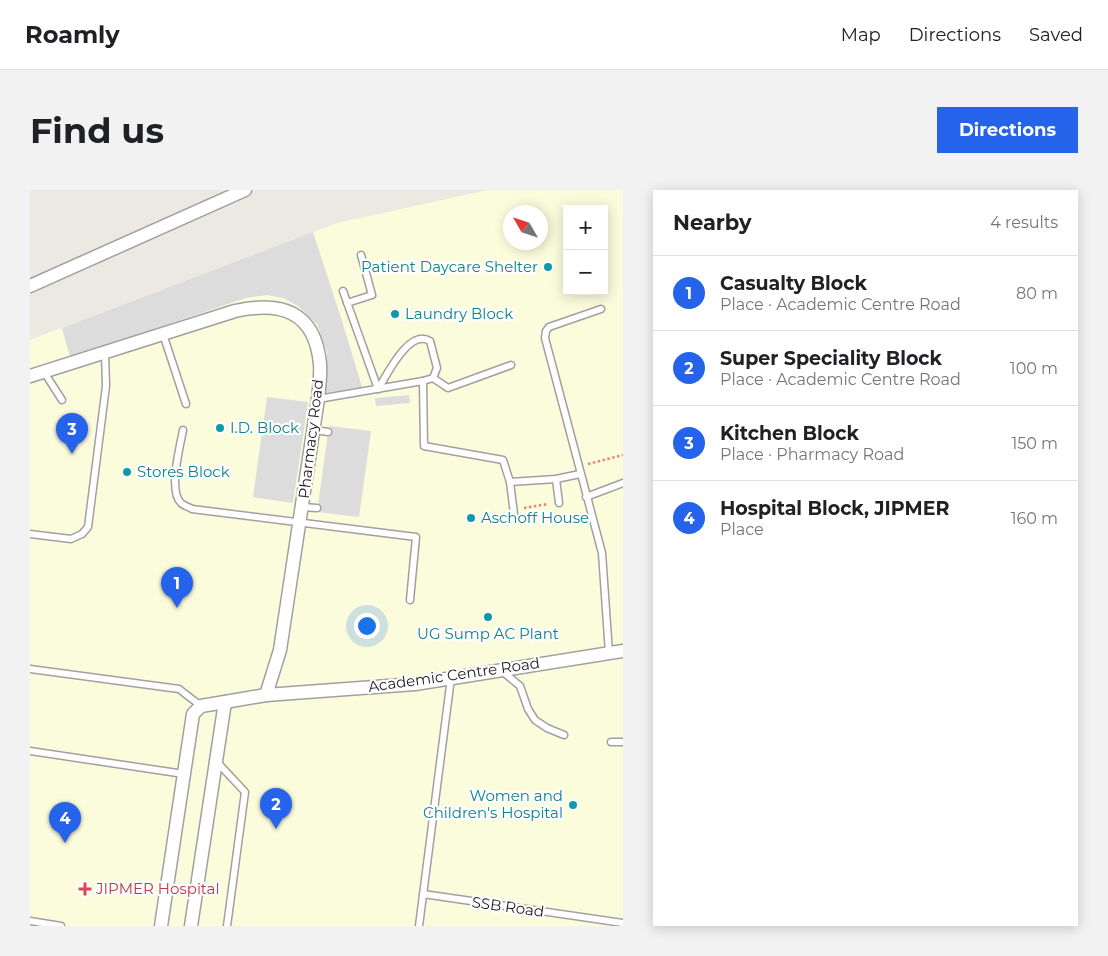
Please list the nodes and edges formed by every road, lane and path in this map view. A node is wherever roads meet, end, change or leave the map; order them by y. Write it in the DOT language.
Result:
graph roads {
  1 [pos="245,190"];
  2 [pos="227,193"];
  3 [pos="361,255"];
  4 [pos="30,286"];
  5 [pos="343,291"];
  6 [pos="347,303"];
  7 [pos="601,310"];
  8 [pos="163,334"];
  9 [pos="105,352"];
  10 [pos="512,365"];
  11 [pos="44,372"];
  12 [pos="30,376"];
  13 [pos="433,378"];
  14 [pos="423,381"];
  15 [pos="378,389"];
  16 [pos="318,399"];
  17 [pos="62,400"];
  18 [pos="186,404"];
  19 [pos="183,430"];
  20 [pos="314,430"];
  21 [pos="328,432"];
  22 [pos="623,455"];
  23 [pos="580,471"];
  24 [pos="556,480"];
  25 [pos="510,482"];
  26 [pos="623,483"];
  27 [pos="586,497"];
  28 [pos="559,502"];
  29 [pos="302,507"];
  30 [pos="317,508"];
  31 [pos="513,512"];
  32 [pos="299,523"];
  33 [pos="30,534"];
  34 [pos="410,600"];
  35 [pos="623,651"];
  36 [pos="609,653"];
  37 [pos="30,669"];
  38 [pos="501,670"];
  39 [pos="450,678"];
  40 [pos="266,695"];
  41 [pos="225,702"];
  42 [pos="201,706"];
  43 [pos="564,735"];
  44 [pos="612,742"];
  45 [pos="623,742"];
  46 [pos="30,751"];
  47 [pos="216,761"];
  48 [pos="184,774"];
  49 [pos="423,894"];
  50 [pos="30,921"];
  51 [pos="623,923"];
  52 [pos="61,926"];
  53 [pos="161,926"];
  54 [pos="191,926"];
  55 [pos="227,926"];
  56 [pos="418,926"];
  1 -- 2 [label="street"];
  2 -- 4 [label="street"];
  3 -- 6 [label="lane"];
  5 -- 6 [label="lane"];
  6 -- 15 [label="lane"];
  7 -- 23 [label="lane"];
  8 -- 9 [label="street, Pharmacy Road"];
  8 -- 16 [label="street, Pharmacy Road"];
  8 -- 18 [label="lane"];
  9 -- 11 [label="street, Pharmacy Road"];
  9 -- 33 [label="lane"];
  10 -- 13 [label="lane"];
  11 -- 12 [label="street, Pharmacy Road"];
  11 -- 17 [label="lane"];
  13 -- 14 [label="lane"];
  13 -- 15 [label="lane"];
  14 -- 15 [label="lane"];
  14 -- 25 [label="lane"];
  15 -- 16 [label="lane"];
  16 -- 20 [label="street, Pharmacy Road"];
  19 -- 32 [label="lane"];
  20 -- 21 [label="lane"];
  20 -- 29 [label="street, Pharmacy Road"];
  22 -- 23 [label="path"];
  23 -- 24 [label="lane"];
  23 -- 27 [label="lane"];
  24 -- 25 [label="lane"];
  24 -- 28 [label="lane"];
  25 -- 31 [label="lane"];
  26 -- 27 [label="lane"];
  27 -- 36 [label="lane"];
  28 -- 31 [label="path"];
  29 -- 30 [label="lane"];
  29 -- 32 [label="street, Pharmacy Road"];
  32 -- 34 [label="lane"];
  32 -- 40 [label="street, Pharmacy Road"];
  35 -- 36 [label="street, Academic Centre Road"];
  36 -- 38 [label="street, Academic Centre Road"];
  37 -- 42 [label="lane"];
  38 -- 39 [label="street, Academic Centre Road"];
  38 -- 43 [label="lane"];
  39 -- 40 [label="street, Academic Centre Road"];
  39 -- 49 [label="lane"];
  40 -- 41 [label="street, Academic Centre Road"];
  41 -- 42 [label="street, Academic Centre Road"];
  41 -- 47 [label="street"];
  42 -- 48 [label="street"];
  44 -- 45 [label="lane"];
  46 -- 48 [label="lane"];
  47 -- 54 [label="street"];
  47 -- 55 [label="lane"];
  48 -- 53 [label="street"];
  49 -- 51 [label="lane, SSB Road"];
  49 -- 56 [label="lane"];
  50 -- 52 [label="lane"];
}
